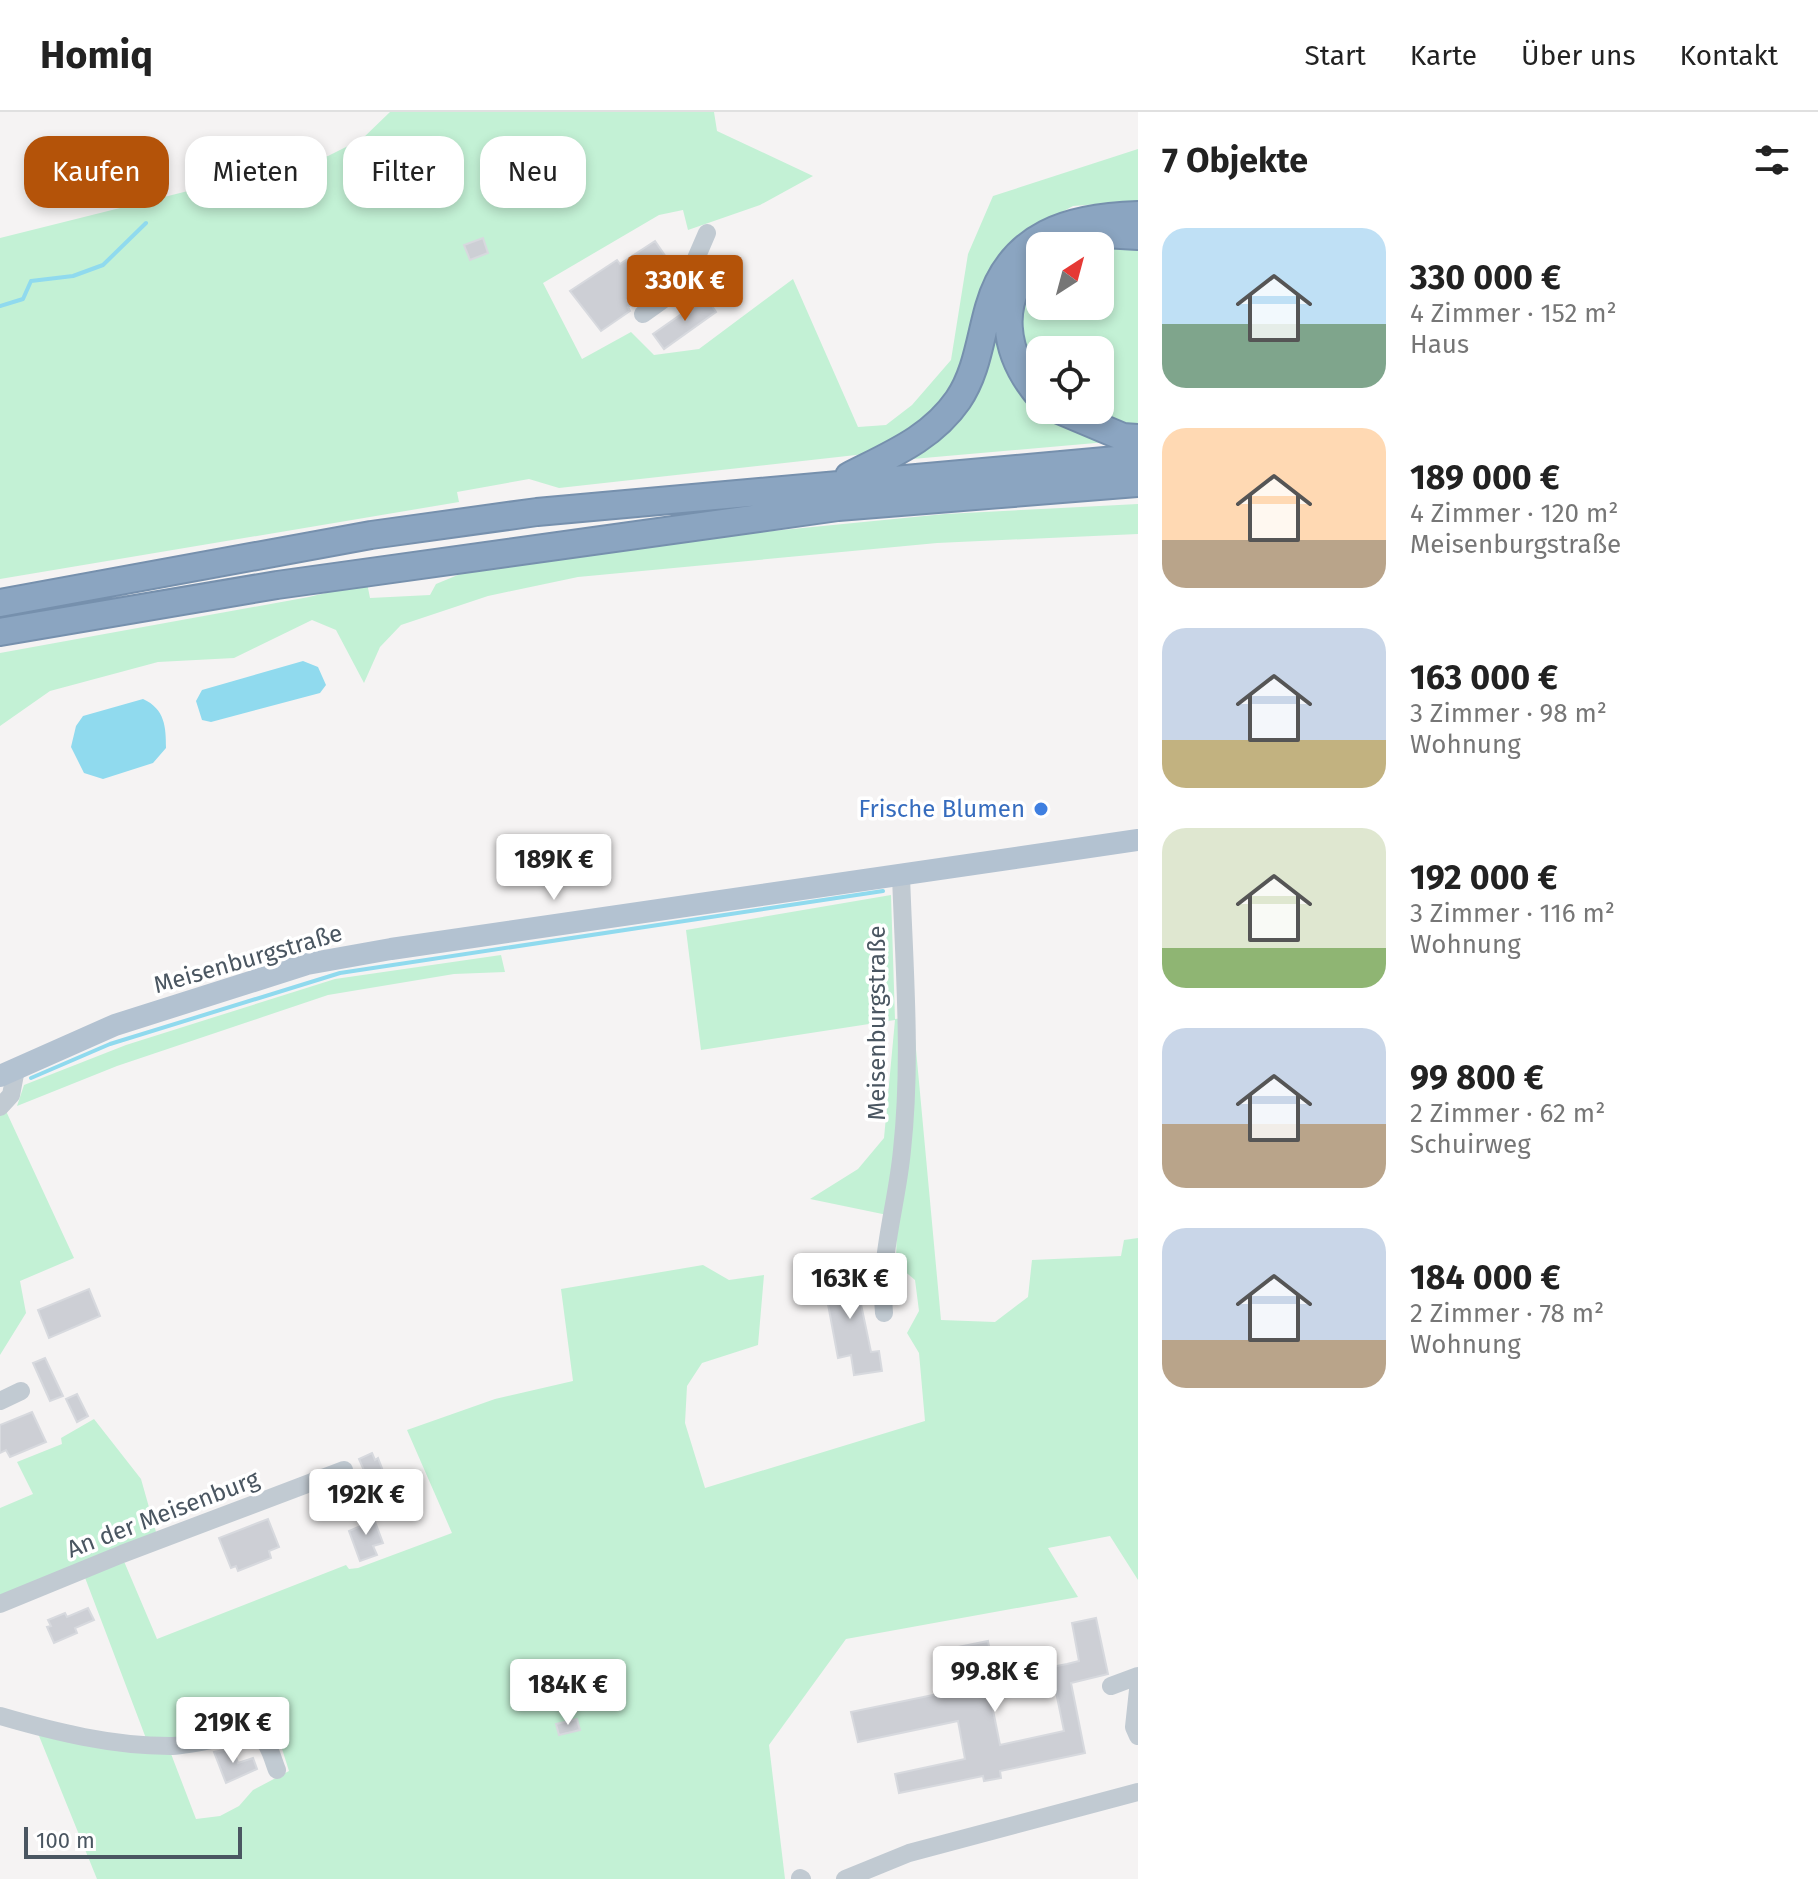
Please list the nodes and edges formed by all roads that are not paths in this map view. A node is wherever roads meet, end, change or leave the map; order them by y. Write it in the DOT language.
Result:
graph roads {
  1 [pos="1138,215"];
  2 [pos="707,233"];
  3 [pos="1114,235"];
  4 [pos="1138,236"];
  5 [pos="1026,273"];
  6 [pos="643,314"];
  7 [pos="1026,381"];
  8 [pos="1088,424"];
  9 [pos="1138,438"];
  10 [pos="1138,458"];
  11 [pos="836,483"];
  12 [pos="1138,483"];
  13 [pos="0,603"];
  14 [pos="0,632"];
  15 [pos="1138,840"];
  16 [pos="901,875"];
  17 [pos="8,1072"];
  18 [pos="0,1107"];
  19 [pos="884,1313"];
  20 [pos="21,1391"];
  21 [pos="0,1401"];
  22 [pos="344,1470"];
  23 [pos="0,1604"];
  24 [pos="1138,1676"];
  25 [pos="1111,1686"];
  26 [pos="1138,1690"];
  27 [pos="0,1716"];
  28 [pos="1138,1736"];
  29 [pos="277,1770"];
  30 [pos="1138,1792"];
  31 [pos="845,1879"];
  1 -- 11 [label="highway"];
  2 -- 6 [label="street"];
  3 -- 4 [label="highway"];
  5 -- 7 [label="highway"];
  8 -- 9 [label="highway"];
  10 -- 11 [label="highway"];
  11 -- 13 [label="highway"];
  12 -- 14 [label="highway"];
  15 -- 16 [label="main road, Meisenburgstraße"];
  16 -- 17 [label="main road, Meisenburgstraße"];
  16 -- 19 [label="street, Meisenburgstraße"];
  17 -- 18 [label="street"];
  20 -- 21 [label="street"];
  22 -- 23 [label="street, An der Meisenburg"];
  24 -- 25 [label="street"];
  26 -- 28 [label="street"];
  27 -- 29 [label="street"];
  30 -- 31 [label="street"];
}
